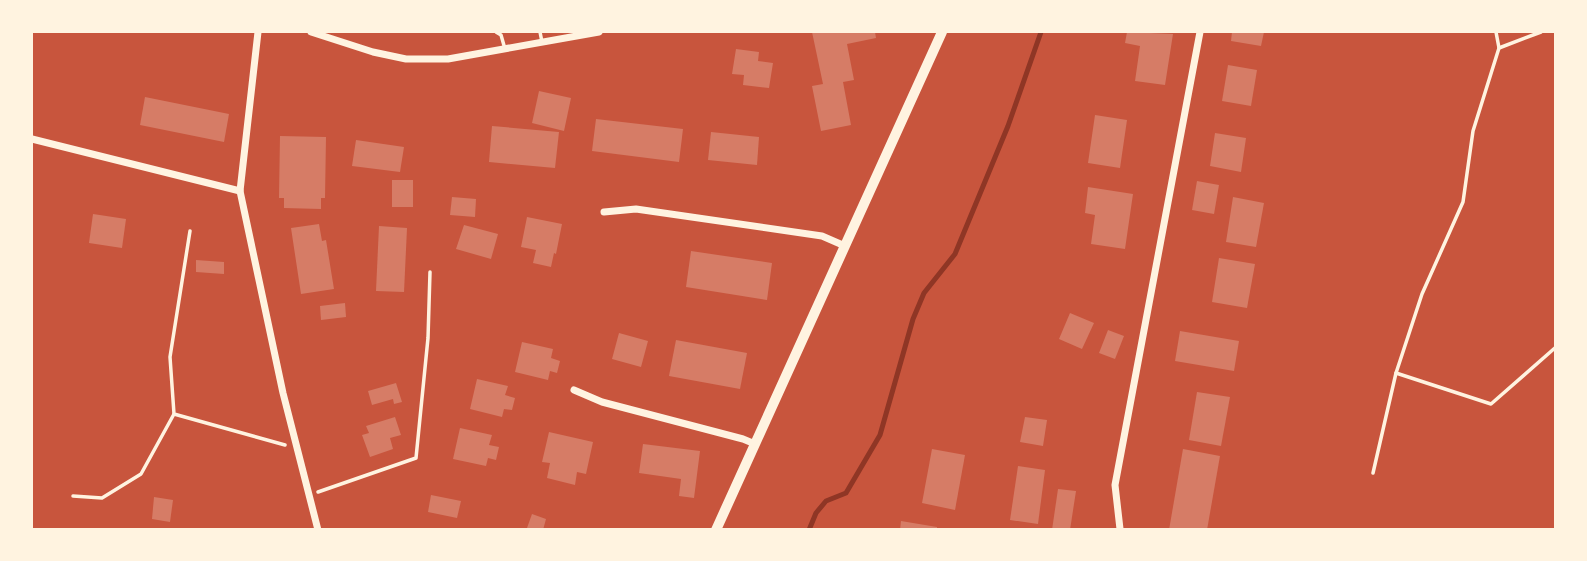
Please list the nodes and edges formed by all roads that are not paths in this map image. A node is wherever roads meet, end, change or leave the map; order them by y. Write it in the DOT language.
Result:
graph roads {
  1 [pos="258,32"];
  2 [pos="311,32"];
  3 [pos="496,32"];
  4 [pos="540,32"];
  5 [pos="599,32"];
  6 [pos="942,32"];
  7 [pos="1200,32"];
  8 [pos="542,42"];
  9 [pos="505,49"];
  10 [pos="32,139"];
  11 [pos="240,191"];
  12 [pos="604,212"];
  13 [pos="845,246"];
  14 [pos="573,390"];
  15 [pos="755,444"];
  16 [pos="1120,529"];
  17 [pos="318,530"];
  18 [pos="716,530"];
  1 -- 11 [label="street"];
  2 -- 9 [label="street"];
  3 -- 9 [label="lane"];
  4 -- 8 [label="lane"];
  5 -- 8 [label="street"];
  6 -- 13 [label="street"];
  7 -- 16 [label="street"];
  8 -- 9 [label="street"];
  10 -- 11 [label="street"];
  11 -- 17 [label="street"];
  12 -- 13 [label="street"];
  13 -- 15 [label="street"];
  14 -- 15 [label="street"];
  15 -- 18 [label="street"];
}
